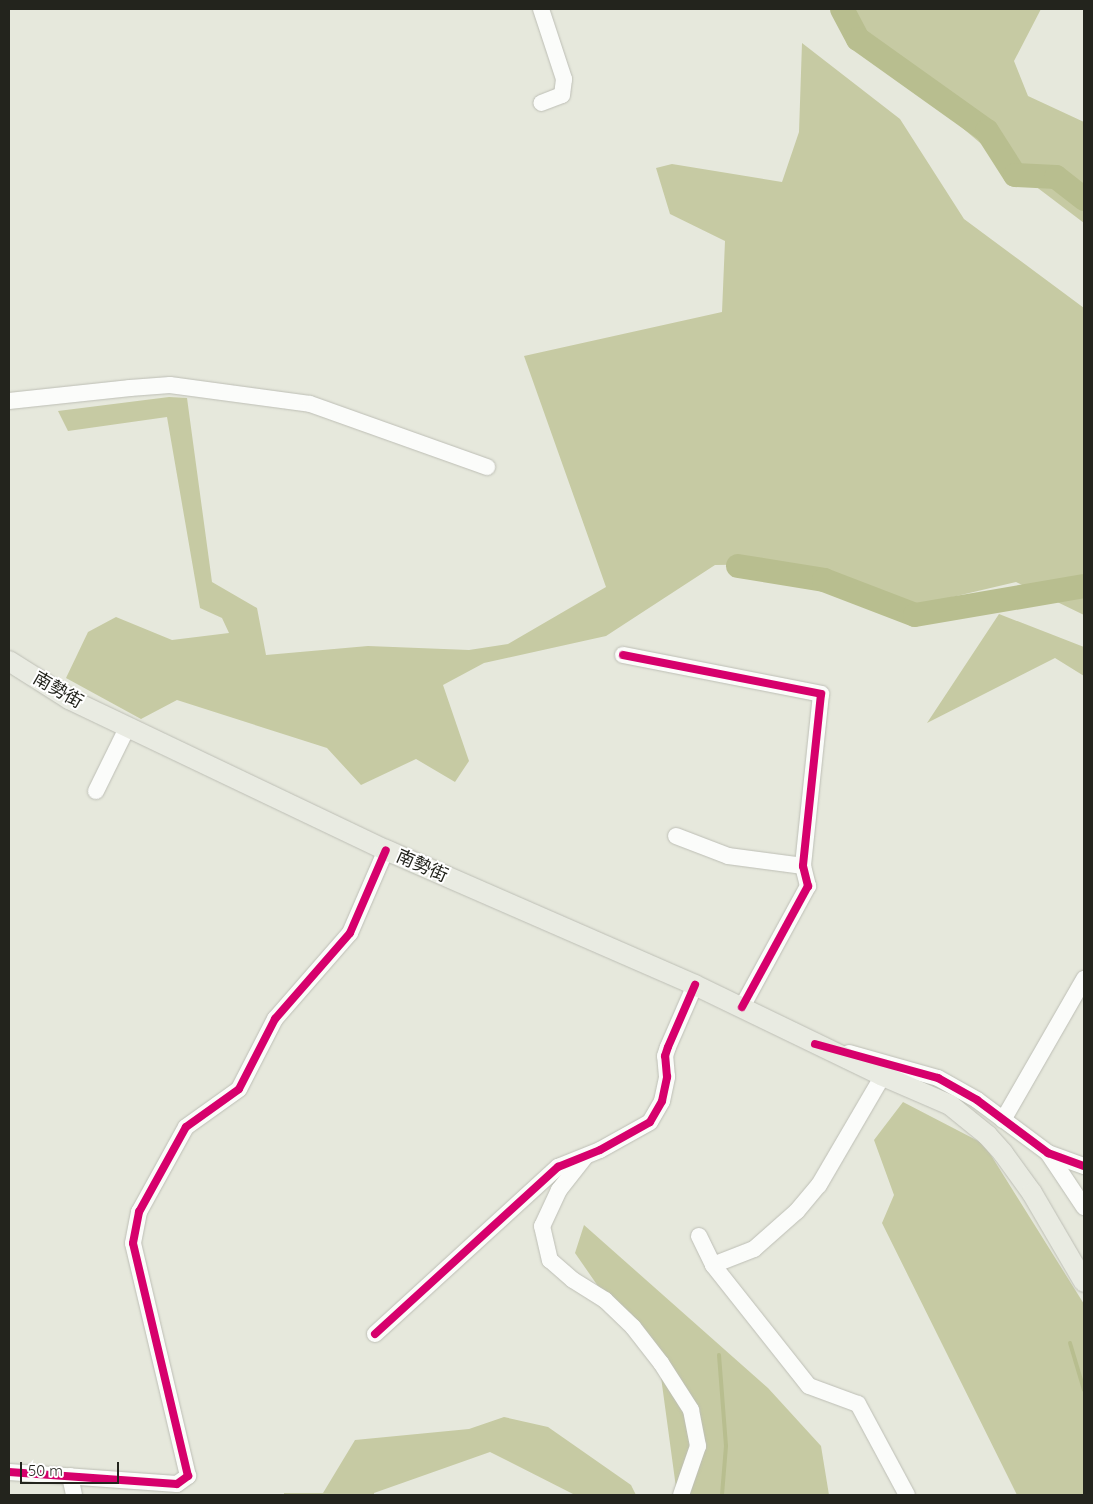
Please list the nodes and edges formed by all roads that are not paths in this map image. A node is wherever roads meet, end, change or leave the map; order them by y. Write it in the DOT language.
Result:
graph roads {
  1 [pos="541,9"];
  2 [pos="541,103"];
  3 [pos="9,401"];
  4 [pos="487,467"];
  5 [pos="623,655"];
  6 [pos="9,661"];
  7 [pos="128,727"];
  8 [pos="96,791"];
  9 [pos="676,836"];
  10 [pos="386,850"];
  11 [pos="803,866"];
  12 [pos="1084,979"];
  13 [pos="695,985"];
  14 [pos="742,1007"];
  15 [pos="886,1070"];
  16 [pos="1003,1120"];
  17 [pos="1048,1153"];
  18 [pos="586,1156"];
  19 [pos="1084,1166"];
  20 [pos="1084,1206"];
  21 [pos="699,1236"];
  22 [pos="713,1265"];
  23 [pos="1084,1282"];
  24 [pos="375,1334"];
  25 [pos="9,1472"];
  26 [pos="70,1476"];
  27 [pos="74,1495"];
  28 [pos="681,1495"];
  29 [pos="906,1495"];
  1 -- 2 [label="street"];
  3 -- 4 [label="street"];
  5 -- 11 [label="street"];
  6 -- 7 [label="main road, 南勢街"];
  7 -- 8 [label="street"];
  7 -- 10 [label="main road, 南勢街"];
  9 -- 11 [label="street"];
  10 -- 13 [label="main road, 南勢街"];
  10 -- 26 [label="street"];
  11 -- 14 [label="street"];
  12 -- 16 [label="street"];
  13 -- 14 [label="main road, 南勢街"];
  13 -- 18 [label="street"];
  14 -- 15 [label="main road, 南勢街"];
  15 -- 16 [label="street"];
  15 -- 22 [label="street"];
  15 -- 23 [label="main road, 南勢街"];
  16 -- 17 [label="street"];
  17 -- 19 [label="street"];
  17 -- 20 [label="street"];
  18 -- 24 [label="street"];
  18 -- 28 [label="street"];
  21 -- 22 [label="street"];
  22 -- 29 [label="street"];
  25 -- 26 [label="street"];
  26 -- 27 [label="street"];
}
